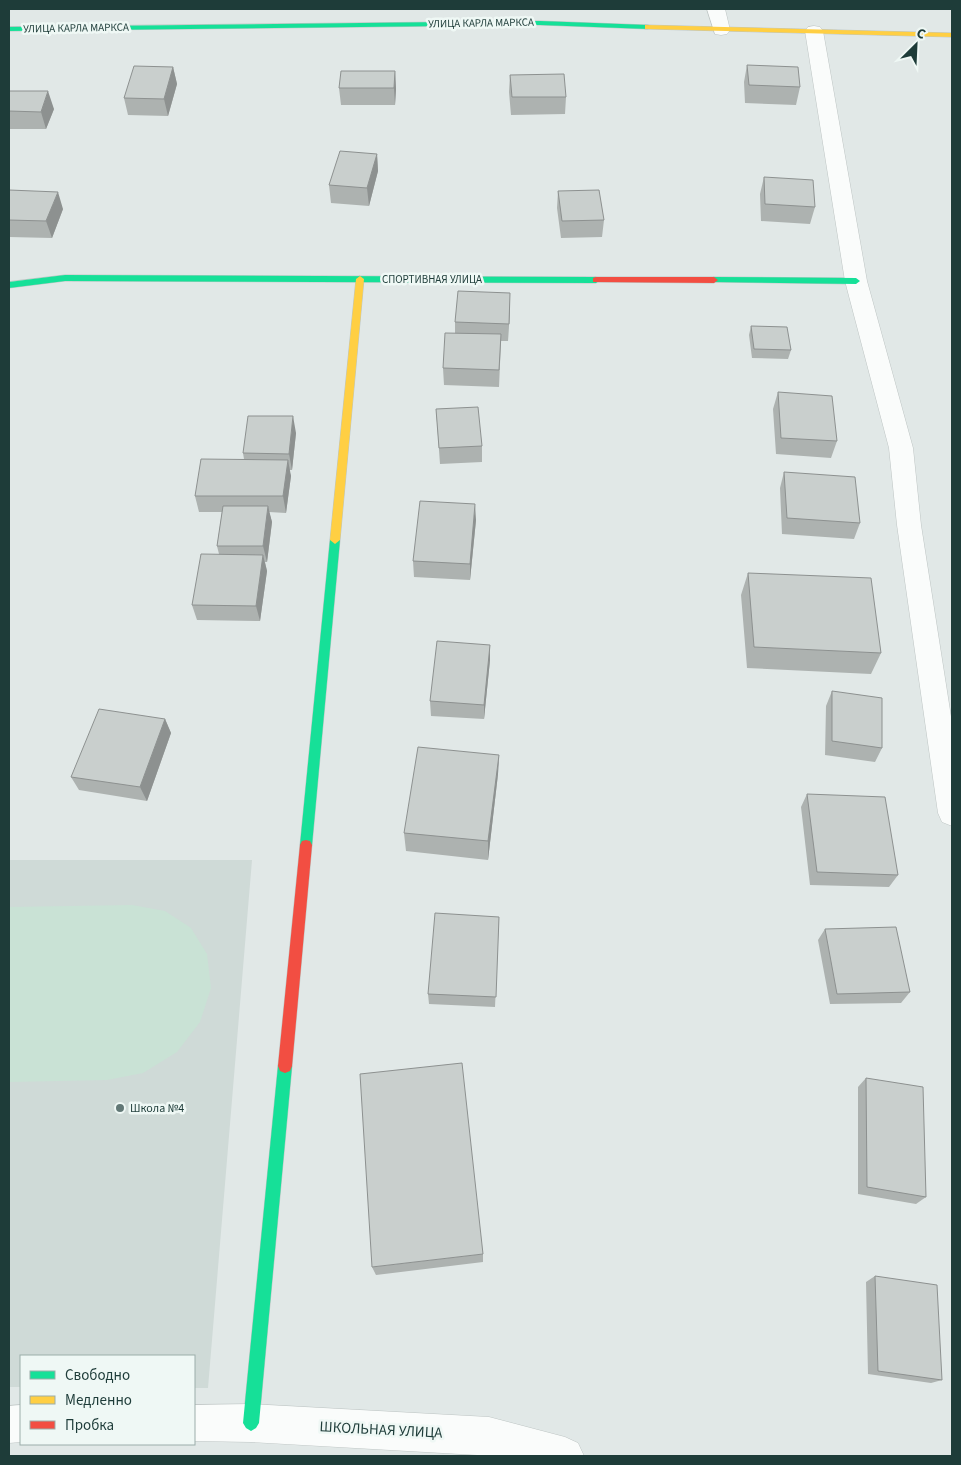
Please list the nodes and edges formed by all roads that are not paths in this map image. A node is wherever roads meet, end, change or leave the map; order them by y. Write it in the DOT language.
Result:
graph roads {
  1 [pos="716,9"];
  2 [pos="9,29"];
  3 [pos="721,30"];
  4 [pos="814,31"];
  5 [pos="952,35"];
  6 [pos="360,279"];
  7 [pos="856,281"];
  8 [pos="9,285"];
  9 [pos="952,813"];
  10 [pos="195,1423"];
  11 [pos="251,1423"];
  12 [pos="565,1456"];
  1 -- 3 [label="street"];
  2 -- 3 [label="street, УЛИЦА КАРЛА МАРКСА"];
  3 -- 4 [label="street, УЛИЦА КАРЛА МАРКСА"];
  4 -- 5 [label="street, УЛИЦА КАРЛА МАРКСА"];
  4 -- 7 [label="street"];
  6 -- 7 [label="street, СПОРТИВНАЯ УЛИЦА"];
  6 -- 8 [label="street, СПОРТИВНАЯ УЛИЦА"];
  6 -- 11 [label="street"];
  7 -- 9 [label="street"];
  10 -- 11 [label="street, ШКОЛЬНАЯ УЛИЦА"];
  11 -- 12 [label="street, ШКОЛЬНАЯ УЛИЦА"];
}
